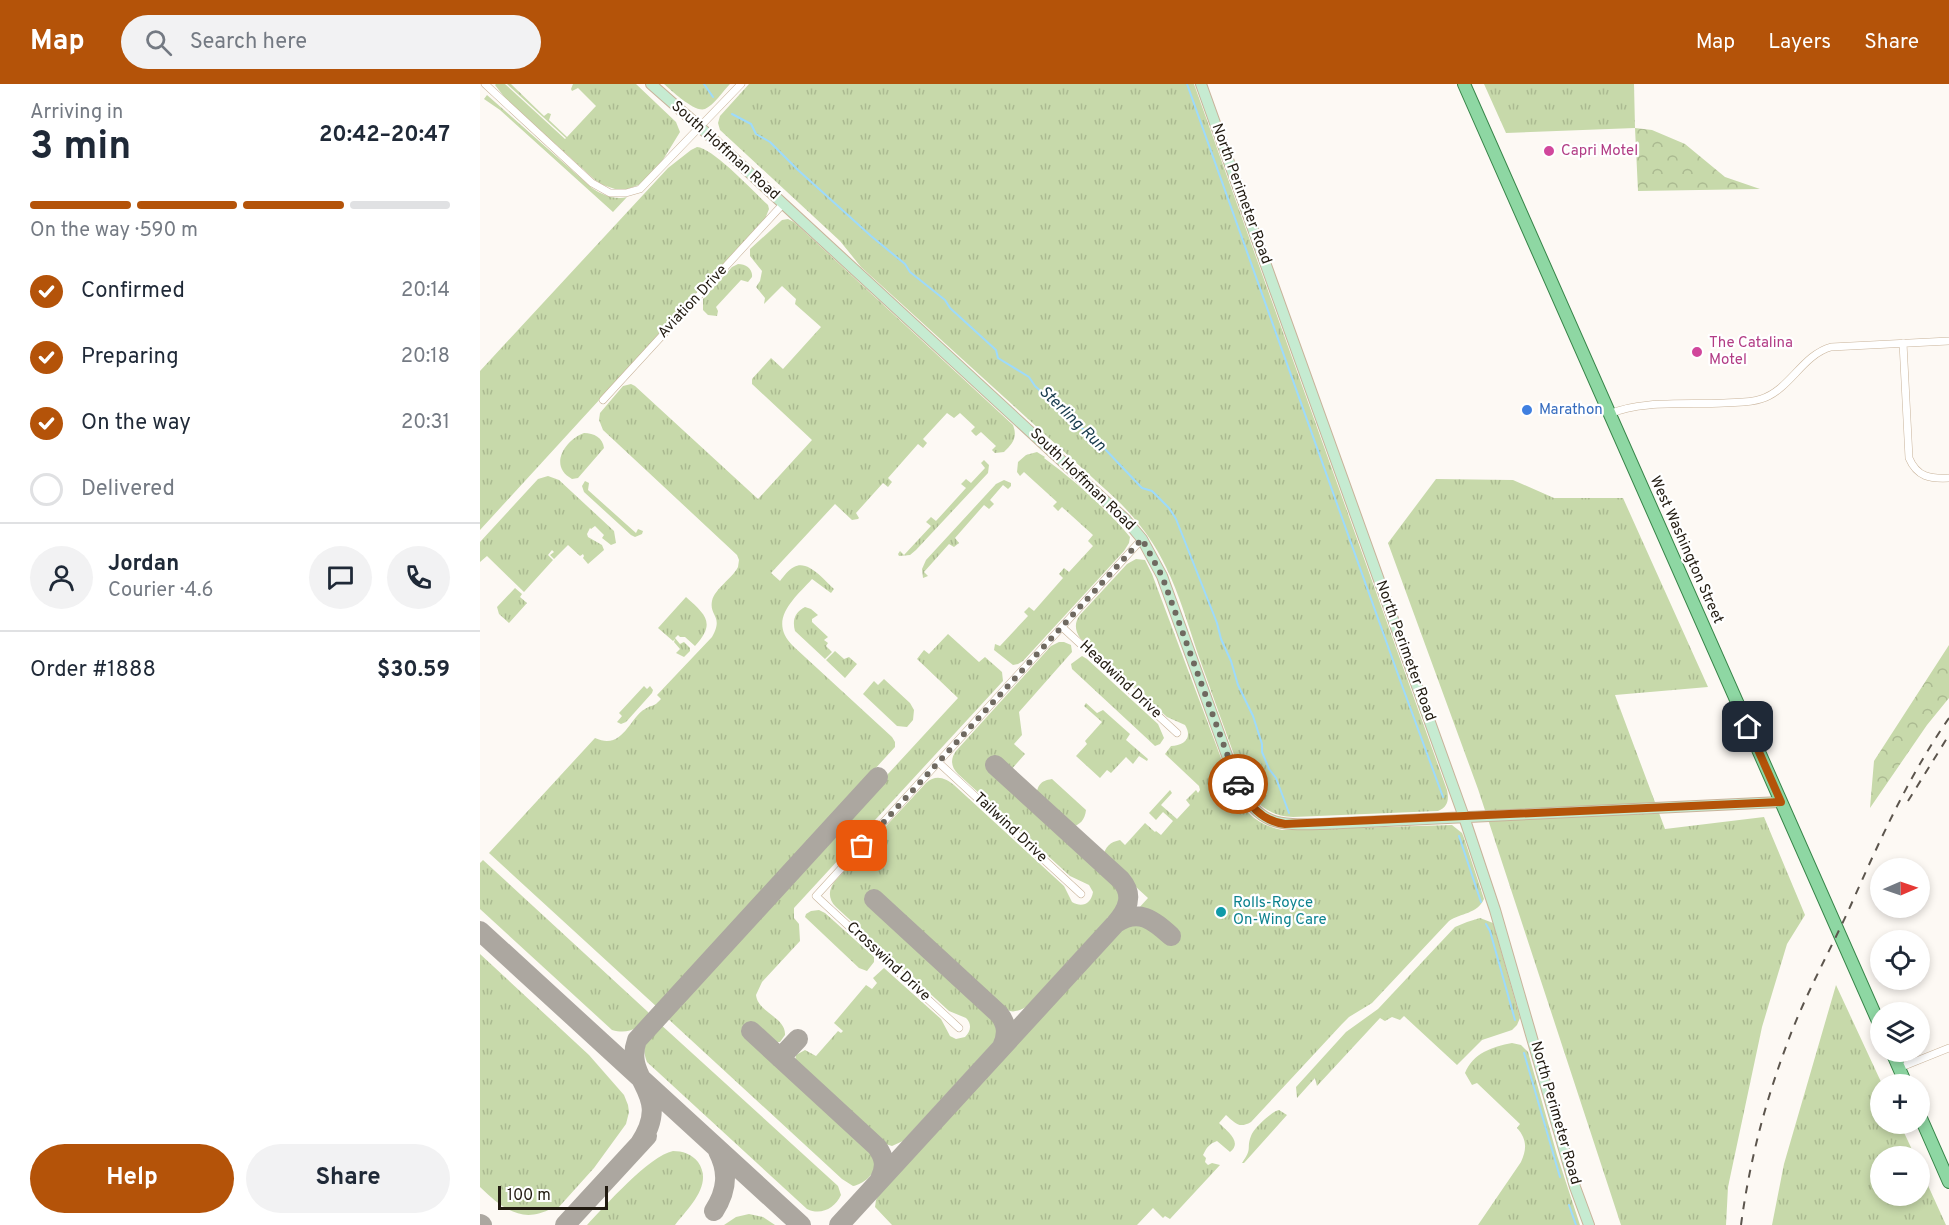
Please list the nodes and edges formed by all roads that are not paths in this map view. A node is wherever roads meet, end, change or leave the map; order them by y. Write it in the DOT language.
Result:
graph roads {
  1 [pos="485,84"];
  2 [pos="651,84"];
  3 [pos="741,84"];
  4 [pos="1201,84"];
  5 [pos="1464,84"];
  6 [pos="701,128"];
  7 [pos="783,204"];
  8 [pos="1949,341"];
  9 [pos="1903,344"];
  10 [pos="603,400"];
  11 [pos="1610,414"];
  12 [pos="1949,478"];
  13 [pos="1142,539"];
  14 [pos="1062,627"];
  15 [pos="1177,734"];
  16 [pos="938,762"];
  17 [pos="1781,802"];
  18 [pos="1464,817"];
  19 [pos="1082,894"];
  20 [pos="1870,1003"];
  21 [pos="959,1028"];
  22 [pos="1949,1048"];
  23 [pos="1896,1062"];
  24 [pos="1899,1068"];
  25 [pos="1902,1074"];
  26 [pos="1928,1134"];
  27 [pos="1949,1182"];
  28 [pos="1589,1225"];
  1 -- 6 [label="street"];
  2 -- 6 [label="street, South Hoffman Road"];
  3 -- 6 [label="street"];
  4 -- 18 [label="street, North Perimeter Road"];
  5 -- 11 [label="main road, West Washington Street"];
  6 -- 7 [label="street, South Hoffman Road"];
  7 -- 10 [label="street, Aviation Drive"];
  7 -- 13 [label="street, South Hoffman Road"];
  8 -- 9 [label="street"];
  9 -- 11 [label="street"];
  9 -- 12 [label="street"];
  11 -- 17 [label="main road, West Washington Street"];
  13 -- 14 [label="street"];
  13 -- 18 [label="street, South Hoffman Road"];
  14 -- 15 [label="street, Headwind Drive"];
  14 -- 16 [label="street"];
  16 -- 19 [label="street, Tailwind Drive"];
  16 -- 21 [label="street, Crosswind Drive"];
  17 -- 18 [label="street, South Hoffman Road"];
  17 -- 20 [label="main road, West Washington Street"];
  18 -- 28 [label="street, North Perimeter Road"];
  22 -- 24 [label="street"];
  23 -- 24 [label="main road"];
  24 -- 25 [label="main road"];
  26 -- 27 [label="main road"];
}
